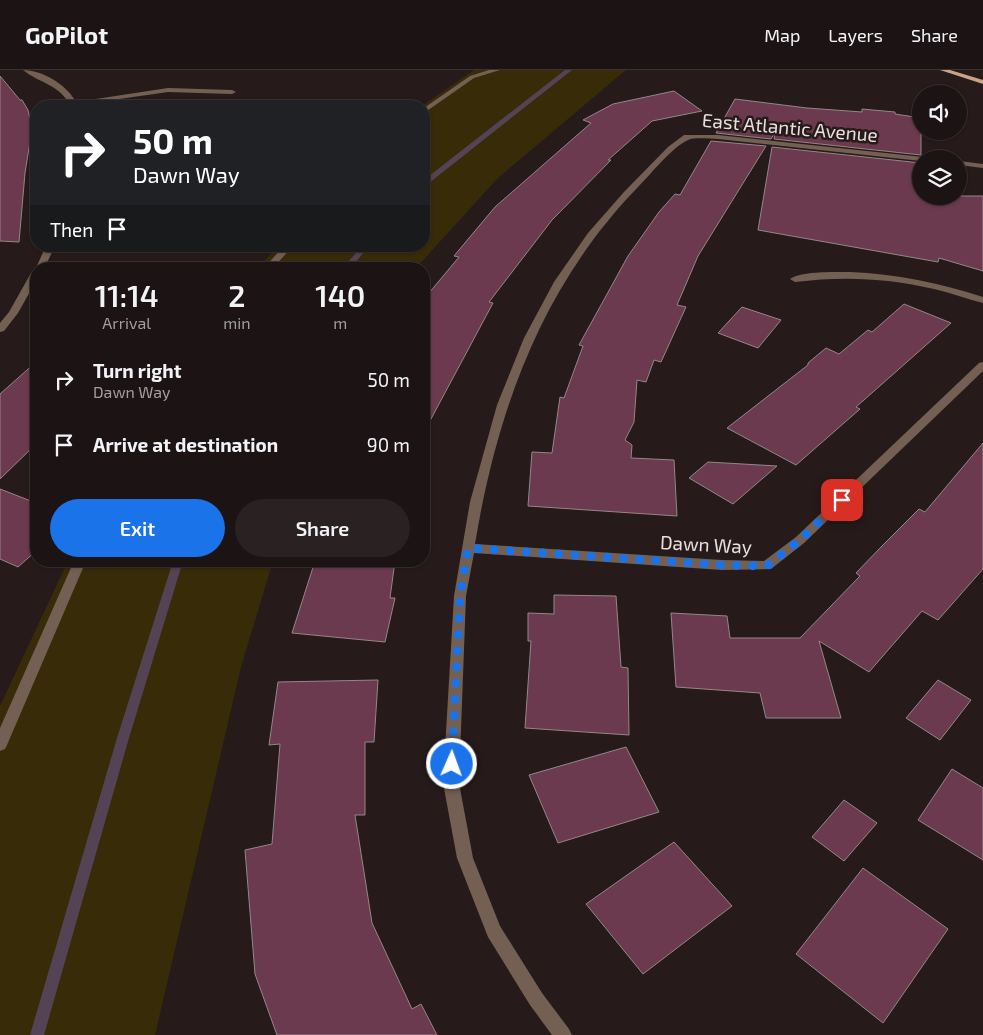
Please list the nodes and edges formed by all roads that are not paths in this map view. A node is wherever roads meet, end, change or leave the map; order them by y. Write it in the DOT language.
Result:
graph roads {
  1 [pos="26,70"];
  2 [pos="497,70"];
  3 [pos="943,70"];
  4 [pos="983,82"];
  5 [pos="232,92"];
  6 [pos="70,100"];
  7 [pos="105,100"];
  8 [pos="430,107"];
  9 [pos="912,158"];
  10 [pos="967,164"];
  11 [pos="983,166"];
  12 [pos="283,252"];
  13 [pos="274,262"];
  14 [pos="795,278"];
  15 [pos="30,283"];
  16 [pos="983,300"];
  17 [pos="0,329"];
  18 [pos="983,365"];
  19 [pos="468,548"];
  20 [pos="77,567"];
  21 [pos="0,745"];
  22 [pos="563,1035"];
  1 -- 6 [label="street"];
  2 -- 8 [label="street"];
  3 -- 4 [label="main road"];
  5 -- 7 [label="street"];
  9 -- 19 [label="street, East Atlantic Avenue"];
  10 -- 11 [label="street"];
  12 -- 13 [label="street"];
  14 -- 16 [label="street"];
  15 -- 17 [label="street"];
  18 -- 19 [label="street, Dawn Way"];
  19 -- 22 [label="street, East Atlantic Avenue"];
  20 -- 21 [label="street"];
}
